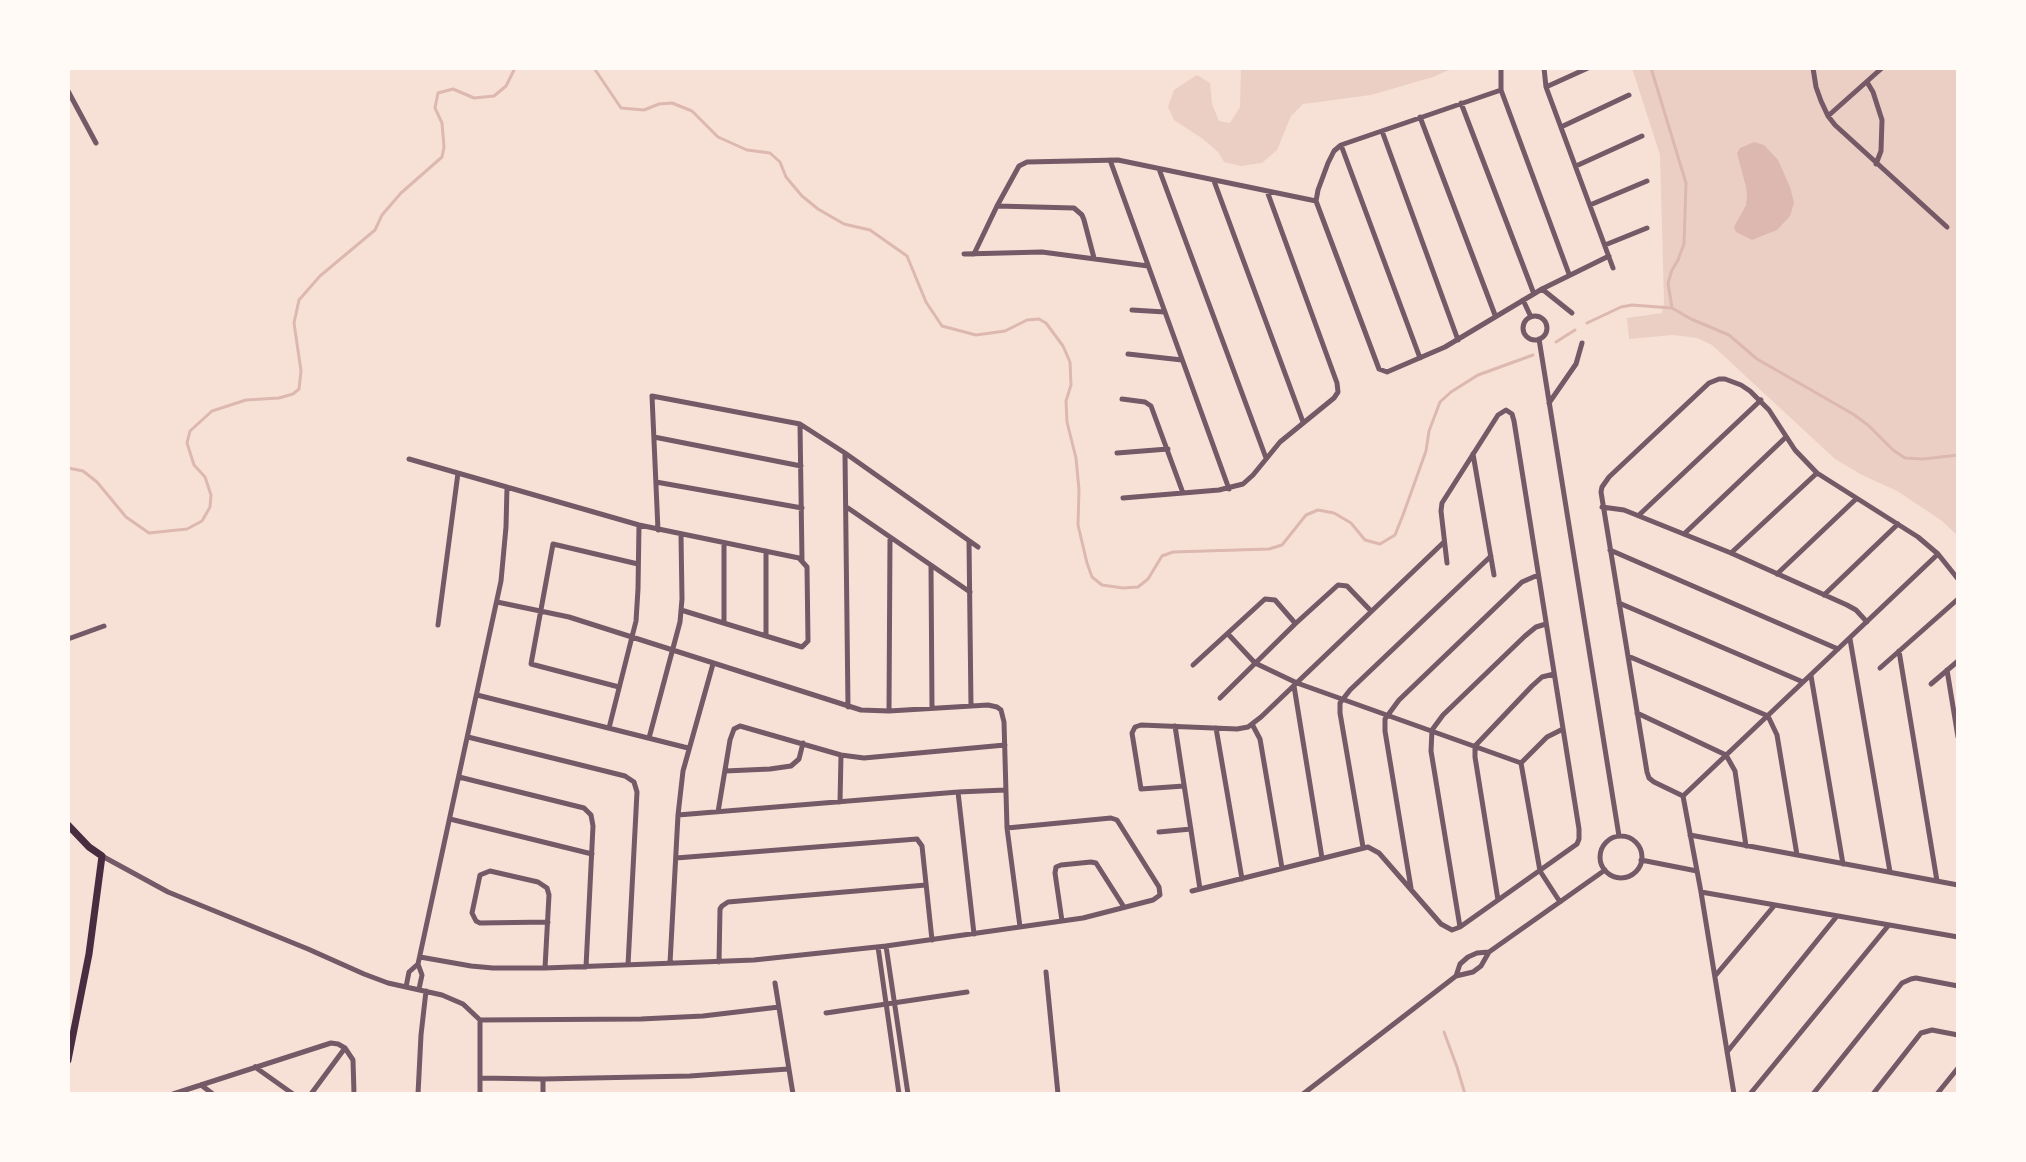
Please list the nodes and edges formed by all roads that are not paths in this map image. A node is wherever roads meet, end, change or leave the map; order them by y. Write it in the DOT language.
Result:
graph roads {
  1 [pos="1501,68"];
  2 [pos="1544,68"];
  3 [pos="1588,68"];
  4 [pos="1813,68"];
  5 [pos="1882,68"];
  6 [pos="1867,82"];
  7 [pos="1546,87"];
  8 [pos="1501,90"];
  9 [pos="68,91"];
  10 [pos="1629,95"];
  11 [pos="1461,103"];
  12 [pos="1828,116"];
  13 [pos="1420,117"];
  14 [pos="1561,127"];
  15 [pos="1382,131"];
  16 [pos="1642,136"];
  17 [pos="96,143"];
  18 [pos="1341,145"];
  19 [pos="1110,160"];
  20 [pos="1876,164"];
  21 [pos="1576,166"];
  22 [pos="1159,168"];
  23 [pos="1214,180"];
  24 [pos="1647,181"];
  25 [pos="1267,191"];
  26 [pos="1316,201"];
  27 [pos="1590,205"];
  28 [pos="997,206"];
  29 [pos="1947,227"];
  30 [pos="1647,228"];
  31 [pos="1605,245"];
  32 [pos="964,254"];
  33 [pos="974,254"];
  34 [pos="1609,256"];
  35 [pos="1094,258"];
  36 [pos="1148,266"];
  37 [pos="1613,268"];
  38 [pos="1569,274"];
  39 [pos="1542,289"];
  40 [pos="1534,294"];
  41 [pos="1523,300"];
  42 [pos="1132,310"];
  43 [pos="1165,312"];
  44 [pos="1572,313"];
  45 [pos="1495,315"];
  46 [pos="1531,317"];
  47 [pos="1539,339"];
  48 [pos="1458,340"];
  49 [pos="1582,343"];
  50 [pos="1128,354"];
  51 [pos="1420,358"];
  52 [pos="1182,360"];
  53 [pos="1122,399"];
  54 [pos="1761,400"];
  55 [pos="1549,403"];
  56 [pos="1303,422"];
  57 [pos="800,424"];
  58 [pos="654,437"];
  59 [pos="1786,437"];
  60 [pos="1168,449"];
  61 [pos="845,453"];
  62 [pos="1117,453"];
  63 [pos="1473,454"];
  64 [pos="1266,458"];
  65 [pos="409,459"];
  66 [pos="801,466"];
  67 [pos="458,473"];
  68 [pos="1817,473"];
  69 [pos="656,482"];
  70 [pos="507,487"];
  71 [pos="1229,489"];
  72 [pos="1183,493"];
  73 [pos="1123,498"];
  74 [pos="1856,499"];
  75 [pos="1602,507"];
  76 [pos="802,508"];
  77 [pos="847,508"];
  78 [pos="1639,515"];
  79 [pos="1899,524"];
  80 [pos="639,525"];
  81 [pos="658,530"];
  82 [pos="1684,534"];
  83 [pos="681,535"];
  84 [pos="890,537"];
  85 [pos="969,541"];
  86 [pos="1444,542"];
  87 [pos="724,543"];
  88 [pos="978,547"];
  89 [pos="1610,550"];
  90 [pos="766,551"];
  91 [pos="1731,553"];
  92 [pos="1938,554"];
  93 [pos="1491,556"];
  94 [pos="804,561"];
  95 [pos="1447,563"];
  96 [pos="638,564"];
  97 [pos="931,565"];
  98 [pos="1777,574"];
  99 [pos="1494,575"];
  100 [pos="1538,575"];
  101 [pos="1958,579"];
  102 [pos="970,592"];
  103 [pos="1824,595"];
  104 [pos="1958,599"];
  105 [pos="497,602"];
  106 [pos="1618,602"];
  107 [pos="540,610"];
  108 [pos="681,610"];
  109 [pos="1371,611"];
  110 [pos="1867,622"];
  111 [pos="724,623"];
  112 [pos="1295,624"];
  113 [pos="1546,624"];
  114 [pos="438,625"];
  115 [pos="104,626"];
  116 [pos="1228,634"];
  117 [pos="766,636"];
  118 [pos="632,638"];
  119 [pos="1849,638"];
  120 [pos="68,639"];
  121 [pos="1838,649"];
  122 [pos="672,651"];
  123 [pos="1899,651"];
  124 [pos="1627,656"];
  125 [pos="1958,661"];
  126 [pos="1255,663"];
  127 [pos="713,664"];
  128 [pos="1193,665"];
  129 [pos="1880,668"];
  130 [pos="1947,670"];
  131 [pos="1554,674"];
  132 [pos="1811,675"];
  133 [pos="1803,682"];
  134 [pos="1295,684"];
  135 [pos="1931,684"];
  136 [pos="619,687"];
  137 [pos="477,695"];
  138 [pos="1220,698"];
  139 [pos="1342,698"];
  140 [pos="971,706"];
  141 [pos="848,707"];
  142 [pos="932,708"];
  143 [pos="889,711"];
  144 [pos="1637,713"];
  145 [pos="1387,714"];
  146 [pos="1768,716"];
  147 [pos="1252,724"];
  148 [pos="1175,726"];
  149 [pos="609,728"];
  150 [pos="1216,728"];
  151 [pos="1563,729"];
  152 [pos="1432,730"];
  153 [pos="468,737"];
  154 [pos="1958,737"];
  155 [pos="649,738"];
  156 [pos="803,743"];
  157 [pos="1005,745"];
  158 [pos="1475,746"];
  159 [pos="688,748"];
  160 [pos="841,755"];
  161 [pos="1726,755"];
  162 [pos="1521,763"];
  163 [pos="725,771"];
  164 [pos="459,777"];
  165 [pos="1184,786"];
  166 [pos="1005,790"];
  167 [pos="958,792"];
  168 [pos="1683,796"];
  169 [pos="840,802"];
  170 [pos="718,812"];
  171 [pos="678,815"];
  172 [pos="450,819"];
  173 [pos="68,825"];
  174 [pos="1007,828"];
  175 [pos="1191,829"];
  176 [pos="1159,832"];
  177 [pos="1690,835"];
  178 [pos="1619,836"];
  179 [pos="1746,846"];
  180 [pos="1363,847"];
  181 [pos="592,854"];
  182 [pos="1797,855"];
  183 [pos="102,856"];
  184 [pos="676,858"];
  185 [pos="1322,858"];
  186 [pos="1641,860"];
  187 [pos="1843,864"];
  188 [pos="1282,868"];
  189 [pos="1605,870"];
  190 [pos="1540,871"];
  191 [pos="1697,871"];
  192 [pos="1890,872"];
  193 [pos="1242,879"];
  194 [pos="1937,881"];
  195 [pos="926,885"];
  196 [pos="1958,885"];
  197 [pos="1200,889"];
  198 [pos="1411,890"];
  199 [pos="1192,891"];
  200 [pos="1701,892"];
  201 [pos="1498,900"];
  202 [pos="1560,902"];
  203 [pos="1774,905"];
  204 [pos="1124,907"];
  205 [pos="1837,916"];
  206 [pos="1062,921"];
  207 [pos="548,922"];
  208 [pos="1889,925"];
  209 [pos="1020,927"];
  210 [pos="1460,927"];
  211 [pos="974,934"];
  212 [pos="1958,937"];
  213 [pos="932,940"];
  214 [pos="886,946"];
  215 [pos="878,947"];
  216 [pos="1489,952"];
  217 [pos="419,960"];
  218 [pos="719,962"];
  219 [pos="670,963"];
  220 [pos="628,965"];
  221 [pos="586,967"];
  222 [pos="545,968"];
  223 [pos="1046,972"];
  224 [pos="1456,976"];
  225 [pos="1715,976"];
  226 [pos="775,983"];
  227 [pos="1958,986"];
  228 [pos="406,987"];
  229 [pos="423,990"];
  230 [pos="967,992"];
  231 [pos="895,1003"];
  232 [pos="886,1004"];
  233 [pos="779,1007"];
  234 [pos="826,1013"];
  235 [pos="480,1020"];
  236 [pos="1958,1035"];
  237 [pos="345,1048"];
  238 [pos="1727,1052"];
  239 [pos="68,1060"];
  240 [pos="903,1060"];
  241 [pos="895,1061"];
  242 [pos="254,1067"];
  243 [pos="1958,1068"];
  244 [pos="788,1069"];
  245 [pos="480,1078"];
  246 [pos="543,1079"];
  247 [pos="200,1085"];
  248 [pos="908,1093"];
  249 [pos="173,1094"];
  250 [pos="213,1094"];
  251 [pos="293,1094"];
  252 [pos="311,1094"];
  253 [pos="354,1094"];
  254 [pos="418,1094"];
  255 [pos="480,1094"];
  256 [pos="543,1094"];
  257 [pos="793,1094"];
  258 [pos="899,1094"];
  259 [pos="1058,1094"];
  260 [pos="1303,1094"];
  261 [pos="1734,1094"];
  262 [pos="1750,1094"];
  263 [pos="1813,1094"];
  264 [pos="1873,1094"];
  265 [pos="1937,1094"];
  1 -- 8 [label="street"];
  2 -- 7 [label="street"];
  3 -- 7 [label="street"];
  4 -- 12 [label="street"];
  5 -- 6 [label="street"];
  6 -- 12 [label="street"];
  6 -- 20 [label="street"];
  7 -- 14 [label="street"];
  8 -- 11 [label="street"];
  8 -- 38 [label="street"];
  9 -- 17 [label="street"];
  10 -- 14 [label="street"];
  11 -- 13 [label="street"];
  11 -- 40 [label="street"];
  12 -- 20 [label="street"];
  13 -- 15 [label="street"];
  13 -- 45 [label="street"];
  14 -- 21 [label="street"];
  15 -- 18 [label="street"];
  15 -- 48 [label="street"];
  16 -- 21 [label="street"];
  18 -- 26 [label="street"];
  18 -- 51 [label="street"];
  19 -- 22 [label="street"];
  19 -- 28 [label="street"];
  19 -- 36 [label="street"];
  20 -- 29 [label="street"];
  21 -- 27 [label="street"];
  22 -- 23 [label="street"];
  22 -- 64 [label="street"];
  23 -- 25 [label="street"];
  23 -- 56 [label="street"];
  24 -- 27 [label="street"];
  25 -- 26 [label="street"];
  25 -- 56 [label="street"];
  26 -- 51 [label="street"];
  27 -- 31 [label="street"];
  28 -- 33 [label="street"];
  28 -- 35 [label="street"];
  30 -- 31 [label="street"];
  31 -- 34 [label="street"];
  32 -- 33 [label="street"];
  33 -- 35 [label="street"];
  34 -- 37 [label="street"];
  34 -- 38 [label="street"];
  35 -- 36 [label="street"];
  36 -- 43 [label="street"];
  38 -- 39 [label="street"];
  39 -- 40 [label="street"];
  39 -- 44 [label="street"];
  40 -- 41 [label="street"];
  41 -- 45 [label="street"];
  41 -- 46 [label="street"];
  42 -- 43 [label="street"];
  43 -- 52 [label="street"];
  45 -- 48 [label="street"];
  46 -- 47 [label="street"];
  46 -- 47 [label="street"];
  47 -- 55 [label="street"];
  48 -- 51 [label="street"];
  49 -- 55 [label="street"];
  50 -- 52 [label="street"];
  52 -- 71 [label="street"];
  53 -- 60 [label="street"];
  54 -- 59 [label="street"];
  54 -- 75 [label="street"];
  54 -- 78 [label="street"];
  55 -- 178 [label="street"];
  56 -- 64 [label="street"];
  57 -- 58 [label="street"];
  57 -- 61 [label="street"];
  57 -- 66 [label="street"];
  58 -- 66 [label="street"];
  58 -- 69 [label="street"];
  59 -- 68 [label="street"];
  59 -- 82 [label="street"];
  60 -- 62 [label="street"];
  60 -- 72 [label="street"];
  61 -- 77 [label="street"];
  61 -- 85 [label="street"];
  63 -- 86 [label="street"];
  63 -- 93 [label="street"];
  63 -- 100 [label="street"];
  64 -- 71 [label="street"];
  65 -- 67 [label="street"];
  66 -- 76 [label="street"];
  67 -- 70 [label="street"];
  67 -- 114 [label="street"];
  68 -- 74 [label="street"];
  68 -- 91 [label="street"];
  69 -- 76 [label="street"];
  69 -- 81 [label="street"];
  70 -- 80 [label="street"];
  70 -- 105 [label="street"];
  71 -- 72 [label="street"];
  72 -- 73 [label="street"];
  74 -- 79 [label="street"];
  74 -- 98 [label="street"];
  75 -- 78 [label="street"];
  75 -- 89 [label="street"];
  76 -- 94 [label="street"];
  77 -- 84 [label="street"];
  77 -- 141 [label="street"];
  78 -- 82 [label="street"];
  79 -- 92 [label="street"];
  79 -- 103 [label="street"];
  80 -- 81 [label="street"];
  80 -- 96 [label="street"];
  81 -- 83 [label="street"];
  82 -- 91 [label="street"];
  83 -- 87 [label="street"];
  83 -- 108 [label="street"];
  84 -- 97 [label="street"];
  84 -- 143 [label="street"];
  85 -- 88 [label="street"];
  85 -- 102 [label="street"];
  86 -- 95 [label="street"];
  86 -- 109 [label="street"];
  87 -- 90 [label="street"];
  87 -- 111 [label="street"];
  89 -- 106 [label="street"];
  89 -- 121 [label="street"];
  90 -- 94 [label="street"];
  90 -- 117 [label="street"];
  91 -- 98 [label="street"];
  92 -- 101 [label="street"];
  92 -- 110 [label="street"];
  93 -- 99 [label="street"];
  93 -- 139 [label="street"];
  94 -- 117 [label="street"];
  96 -- 107 [label="street"];
  96 -- 118 [label="street"];
  97 -- 102 [label="street"];
  97 -- 142 [label="street"];
  98 -- 103 [label="street"];
  100 -- 113 [label="street"];
  100 -- 145 [label="street"];
  102 -- 140 [label="street"];
  103 -- 110 [label="street"];
  104 -- 123 [label="street"];
  105 -- 107 [label="street"];
  105 -- 137 [label="street"];
  106 -- 124 [label="street"];
  106 -- 133 [label="street"];
  107 -- 118 [label="street"];
  107 -- 136 [label="street"];
  108 -- 111 [label="street"];
  108 -- 122 [label="street"];
  109 -- 112 [label="street"];
  109 -- 134 [label="street"];
  110 -- 119 [label="street"];
  111 -- 117 [label="street"];
  112 -- 116 [label="street"];
  112 -- 126 [label="street"];
  113 -- 131 [label="street"];
  113 -- 152 [label="street"];
  115 -- 120 [label="street"];
  116 -- 126 [label="street"];
  116 -- 128 [label="street"];
  118 -- 122 [label="street"];
  118 -- 136 [label="street"];
  119 -- 121 [label="street"];
  119 -- 192 [label="street"];
  121 -- 132 [label="street"];
  122 -- 127 [label="street"];
  122 -- 155 [label="street"];
  123 -- 129 [label="street"];
  123 -- 194 [label="street"];
  124 -- 144 [label="street"];
  124 -- 146 [label="street"];
  125 -- 130 [label="street"];
  126 -- 134 [label="street"];
  126 -- 138 [label="street"];
  127 -- 141 [label="street"];
  127 -- 159 [label="street"];
  130 -- 135 [label="street"];
  130 -- 154 [label="street"];
  131 -- 151 [label="street"];
  131 -- 158 [label="street"];
  132 -- 133 [label="street"];
  132 -- 187 [label="street"];
  133 -- 146 [label="street"];
  134 -- 139 [label="street"];
  134 -- 147 [label="street"];
  134 -- 185 [label="street"];
  136 -- 149 [label="street"];
  137 -- 149 [label="street"];
  137 -- 153 [label="street"];
  139 -- 145 [label="street"];
  139 -- 180 [label="street"];
  140 -- 142 [label="street"];
  140 -- 157 [label="street"];
  141 -- 143 [label="street"];
  142 -- 143 [label="street"];
  144 -- 161 [label="street"];
  144 -- 168 [label="street"];
  145 -- 152 [label="street"];
  145 -- 198 [label="street"];
  146 -- 161 [label="street"];
  146 -- 182 [label="street"];
  147 -- 150 [label="street"];
  147 -- 188 [label="street"];
  148 -- 150 [label="street"];
  148 -- 165 [label="street"];
  148 -- 165 [label="street"];
  149 -- 155 [label="street"];
  150 -- 193 [label="street"];
  151 -- 162 [label="street"];
  151 -- 190 [label="street"];
  152 -- 158 [label="street"];
  152 -- 210 [label="street"];
  153 -- 164 [label="street"];
  153 -- 220 [label="street"];
  155 -- 159 [label="street"];
  156 -- 160 [label="street"];
  156 -- 163 [label="street"];
  156 -- 163 [label="street"];
  157 -- 160 [label="street"];
  157 -- 166 [label="street"];
  158 -- 162 [label="street"];
  158 -- 201 [label="street"];
  159 -- 171 [label="street"];
  160 -- 169 [label="street"];
  161 -- 168 [label="street"];
  161 -- 179 [label="street"];
  162 -- 190 [label="street"];
  163 -- 170 [label="street"];
  164 -- 172 [label="street"];
  164 -- 181 [label="street"];
  165 -- 175 [label="street"];
  166 -- 167 [label="street"];
  166 -- 174 [label="street"];
  167 -- 169 [label="street"];
  167 -- 211 [label="street"];
  168 -- 177 [label="street"];
  169 -- 170 [label="street"];
  170 -- 171 [label="street"];
  171 -- 184 [label="street"];
  172 -- 181 [label="street"];
  172 -- 217 [label="street"];
  173 -- 183 [label="main road"];
  174 -- 204 [label="street"];
  174 -- 209 [label="street"];
  175 -- 176 [label="street"];
  175 -- 197 [label="street"];
  177 -- 179 [label="street"];
  177 -- 191 [label="street"];
  178 -- 186 [label="street"];
  178 -- 189 [label="street"];
  179 -- 182 [label="street"];
  180 -- 185 [label="street"];
  180 -- 198 [label="street"];
  181 -- 221 [label="street"];
  182 -- 187 [label="street"];
  183 -- 228 [label="street"];
  183 -- 239 [label="main road"];
  184 -- 195 [label="street"];
  184 -- 219 [label="street"];
  185 -- 188 [label="street"];
  186 -- 189 [label="street"];
  186 -- 191 [label="street"];
  187 -- 192 [label="street"];
  188 -- 193 [label="street"];
  189 -- 202 [label="street"];
  190 -- 201 [label="street"];
  190 -- 202 [label="street"];
  191 -- 200 [label="street"];
  192 -- 194 [label="street"];
  193 -- 197 [label="street"];
  194 -- 196 [label="street"];
  195 -- 213 [label="street"];
  195 -- 218 [label="street"];
  197 -- 199 [label="street"];
  198 -- 210 [label="street"];
  200 -- 203 [label="street"];
  200 -- 225 [label="street"];
  201 -- 210 [label="street"];
  202 -- 216 [label="street"];
  203 -- 205 [label="street"];
  203 -- 225 [label="street"];
  204 -- 206 [label="street"];
  204 -- 206 [label="street"];
  205 -- 208 [label="street"];
  205 -- 238 [label="street"];
  206 -- 209 [label="street"];
  207 -- 207 [label="street"];
  207 -- 222 [label="street"];
  208 -- 212 [label="street"];
  208 -- 262 [label="street"];
  209 -- 211 [label="street"];
  211 -- 213 [label="street"];
  213 -- 214 [label="street"];
  214 -- 215 [label="street"];
  214 -- 231 [label="street"];
  215 -- 218 [label="street"];
  215 -- 232 [label="street"];
  216 -- 224 [label="street"];
  216 -- 224 [label="street"];
  217 -- 222 [label="street"];
  217 -- 228 [label="street"];
  217 -- 229 [label="street"];
  218 -- 219 [label="street"];
  219 -- 220 [label="street"];
  220 -- 221 [label="street"];
  221 -- 222 [label="street"];
  223 -- 259 [label="street"];
  224 -- 260 [label="street"];
  225 -- 238 [label="street"];
  226 -- 233 [label="street"];
  227 -- 263 [label="street"];
  228 -- 229 [label="street"];
  229 -- 235 [label="street"];
  229 -- 254 [label="street"];
  230 -- 231 [label="street"];
  231 -- 232 [label="street"];
  231 -- 240 [label="street"];
  232 -- 234 [label="street"];
  232 -- 241 [label="street"];
  233 -- 235 [label="street"];
  233 -- 244 [label="street"];
  235 -- 245 [label="street"];
  236 -- 264 [label="street"];
  237 -- 242 [label="street"];
  237 -- 252 [label="street"];
  237 -- 253 [label="street"];
  238 -- 261 [label="street"];
  240 -- 241 [label="street"];
  240 -- 248 [label="street"];
  241 -- 258 [label="street"];
  242 -- 247 [label="street"];
  242 -- 251 [label="street"];
  243 -- 265 [label="street"];
  244 -- 246 [label="street"];
  244 -- 257 [label="street"];
  245 -- 246 [label="street"];
  245 -- 255 [label="street"];
  246 -- 256 [label="street"];
  247 -- 249 [label="street"];
  247 -- 250 [label="street"];
  248 -- 258 [label="street"];
}
